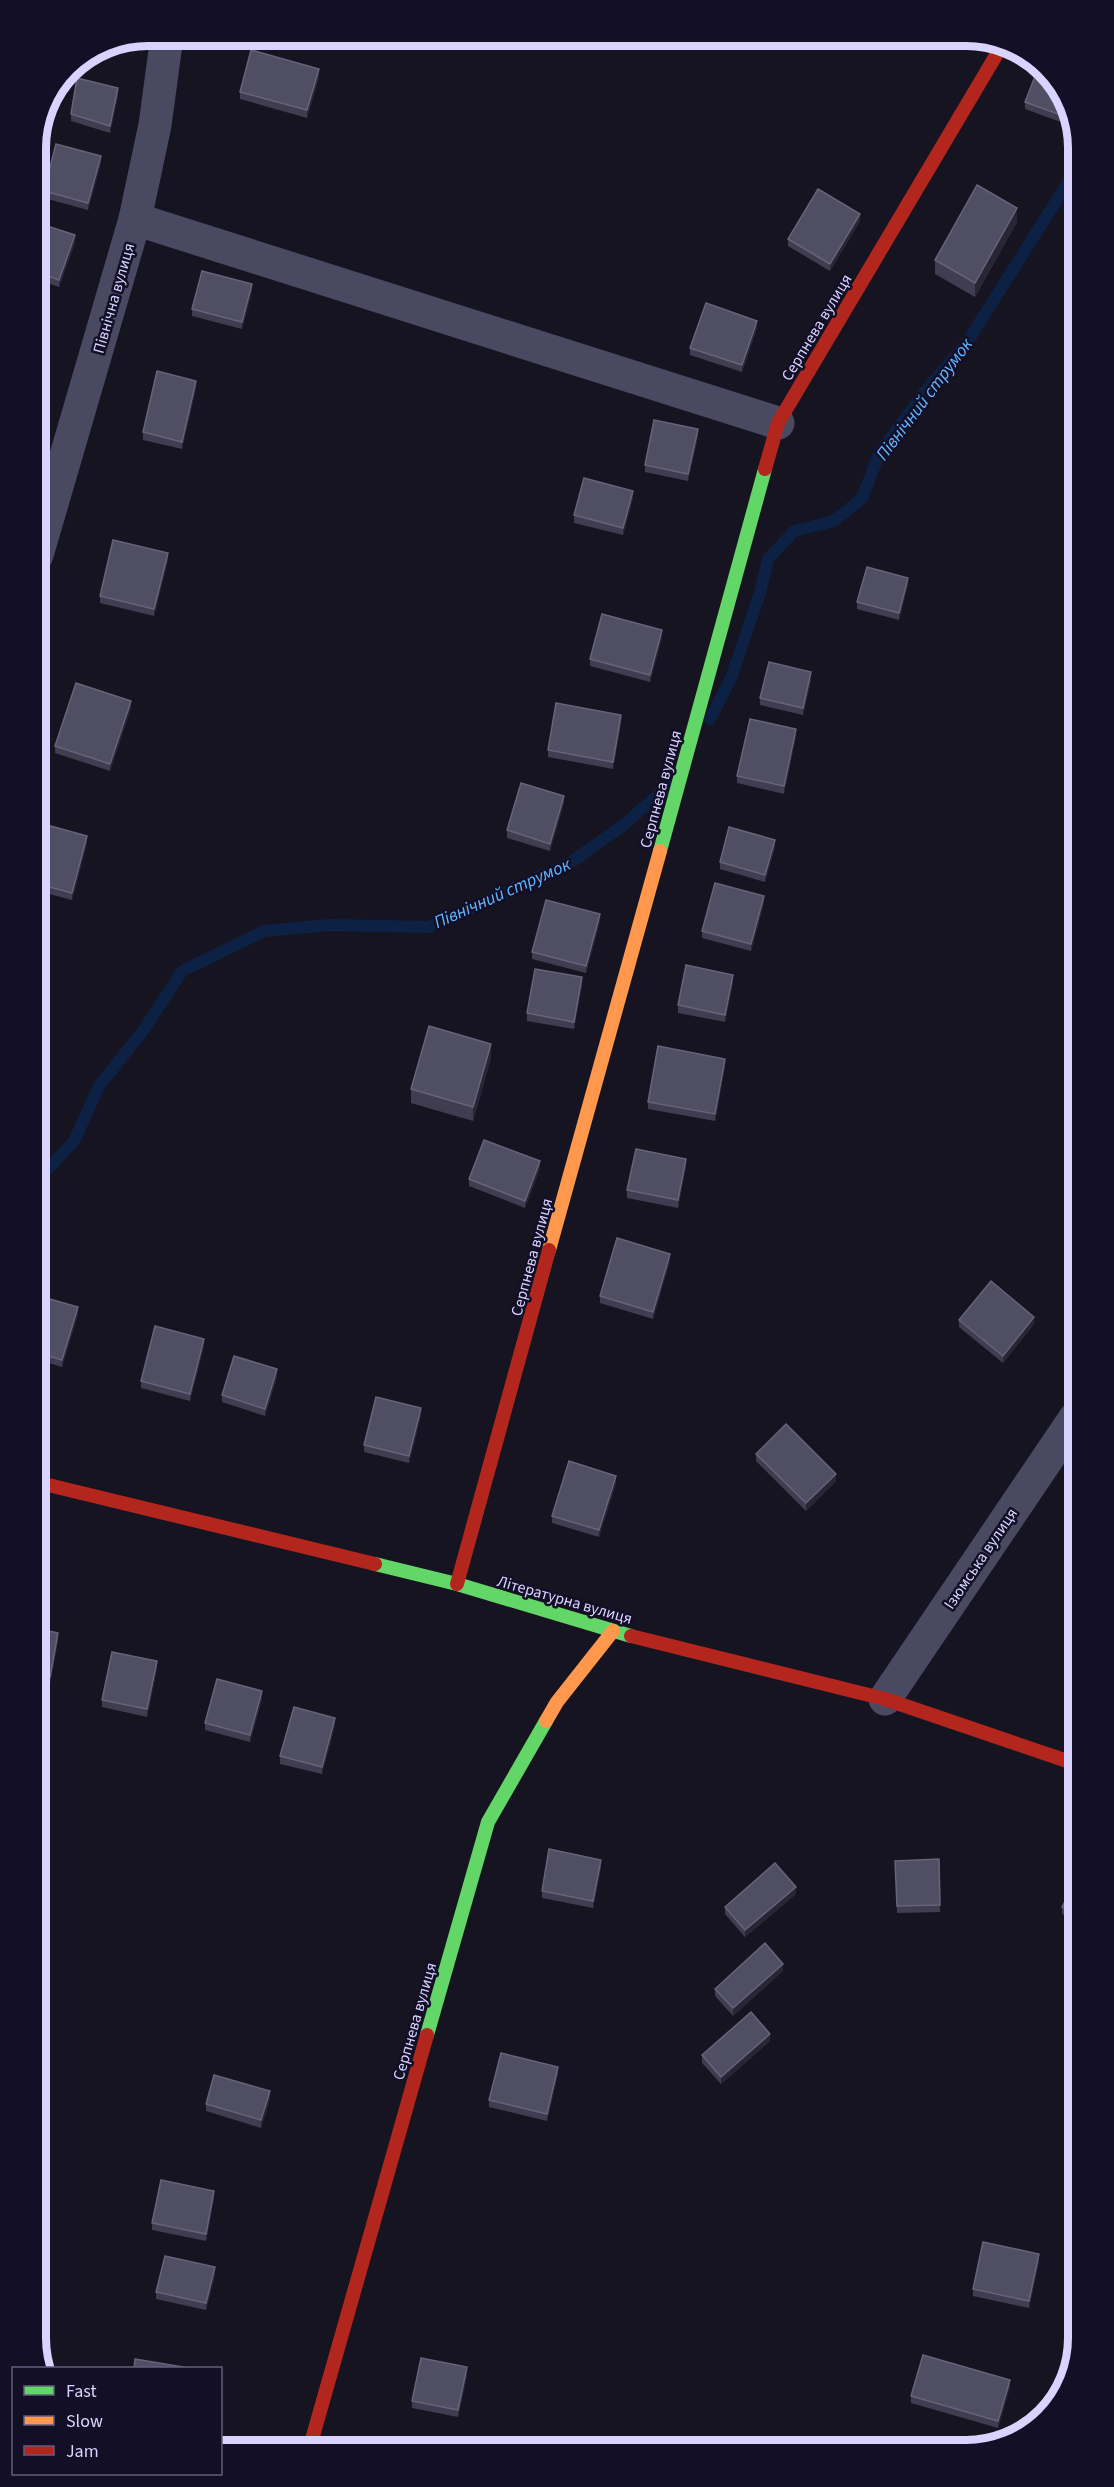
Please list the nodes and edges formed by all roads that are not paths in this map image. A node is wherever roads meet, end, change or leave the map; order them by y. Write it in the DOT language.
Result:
graph roads {
  1 [pos="166,46"];
  2 [pos="998,52"];
  3 [pos="135,219"];
  4 [pos="778,423"];
  5 [pos="47,521"];
  6 [pos="1067,1431"];
  7 [pos="46,1486"];
  8 [pos="457,1584"];
  9 [pos="613,1631"];
  10 [pos="885,1699"];
  11 [pos="1067,1761"];
  12 [pos="312,2440"];
  1 -- 3 [label="street, Північна вулиця"];
  2 -- 4 [label="street, Серпнева вулиця"];
  3 -- 4 [label="street"];
  3 -- 5 [label="street, Північна вулиця"];
  4 -- 8 [label="street, Серпнева вулиця"];
  6 -- 10 [label="street, Ізюмська вулиця"];
  7 -- 8 [label="street, Літературна вулиця"];
  8 -- 9 [label="street, Літературна вулиця"];
  9 -- 10 [label="street, Літературна вулиця"];
  9 -- 12 [label="street, Серпнева вулиця"];
  10 -- 11 [label="street, Літературна вулиця"];
}
